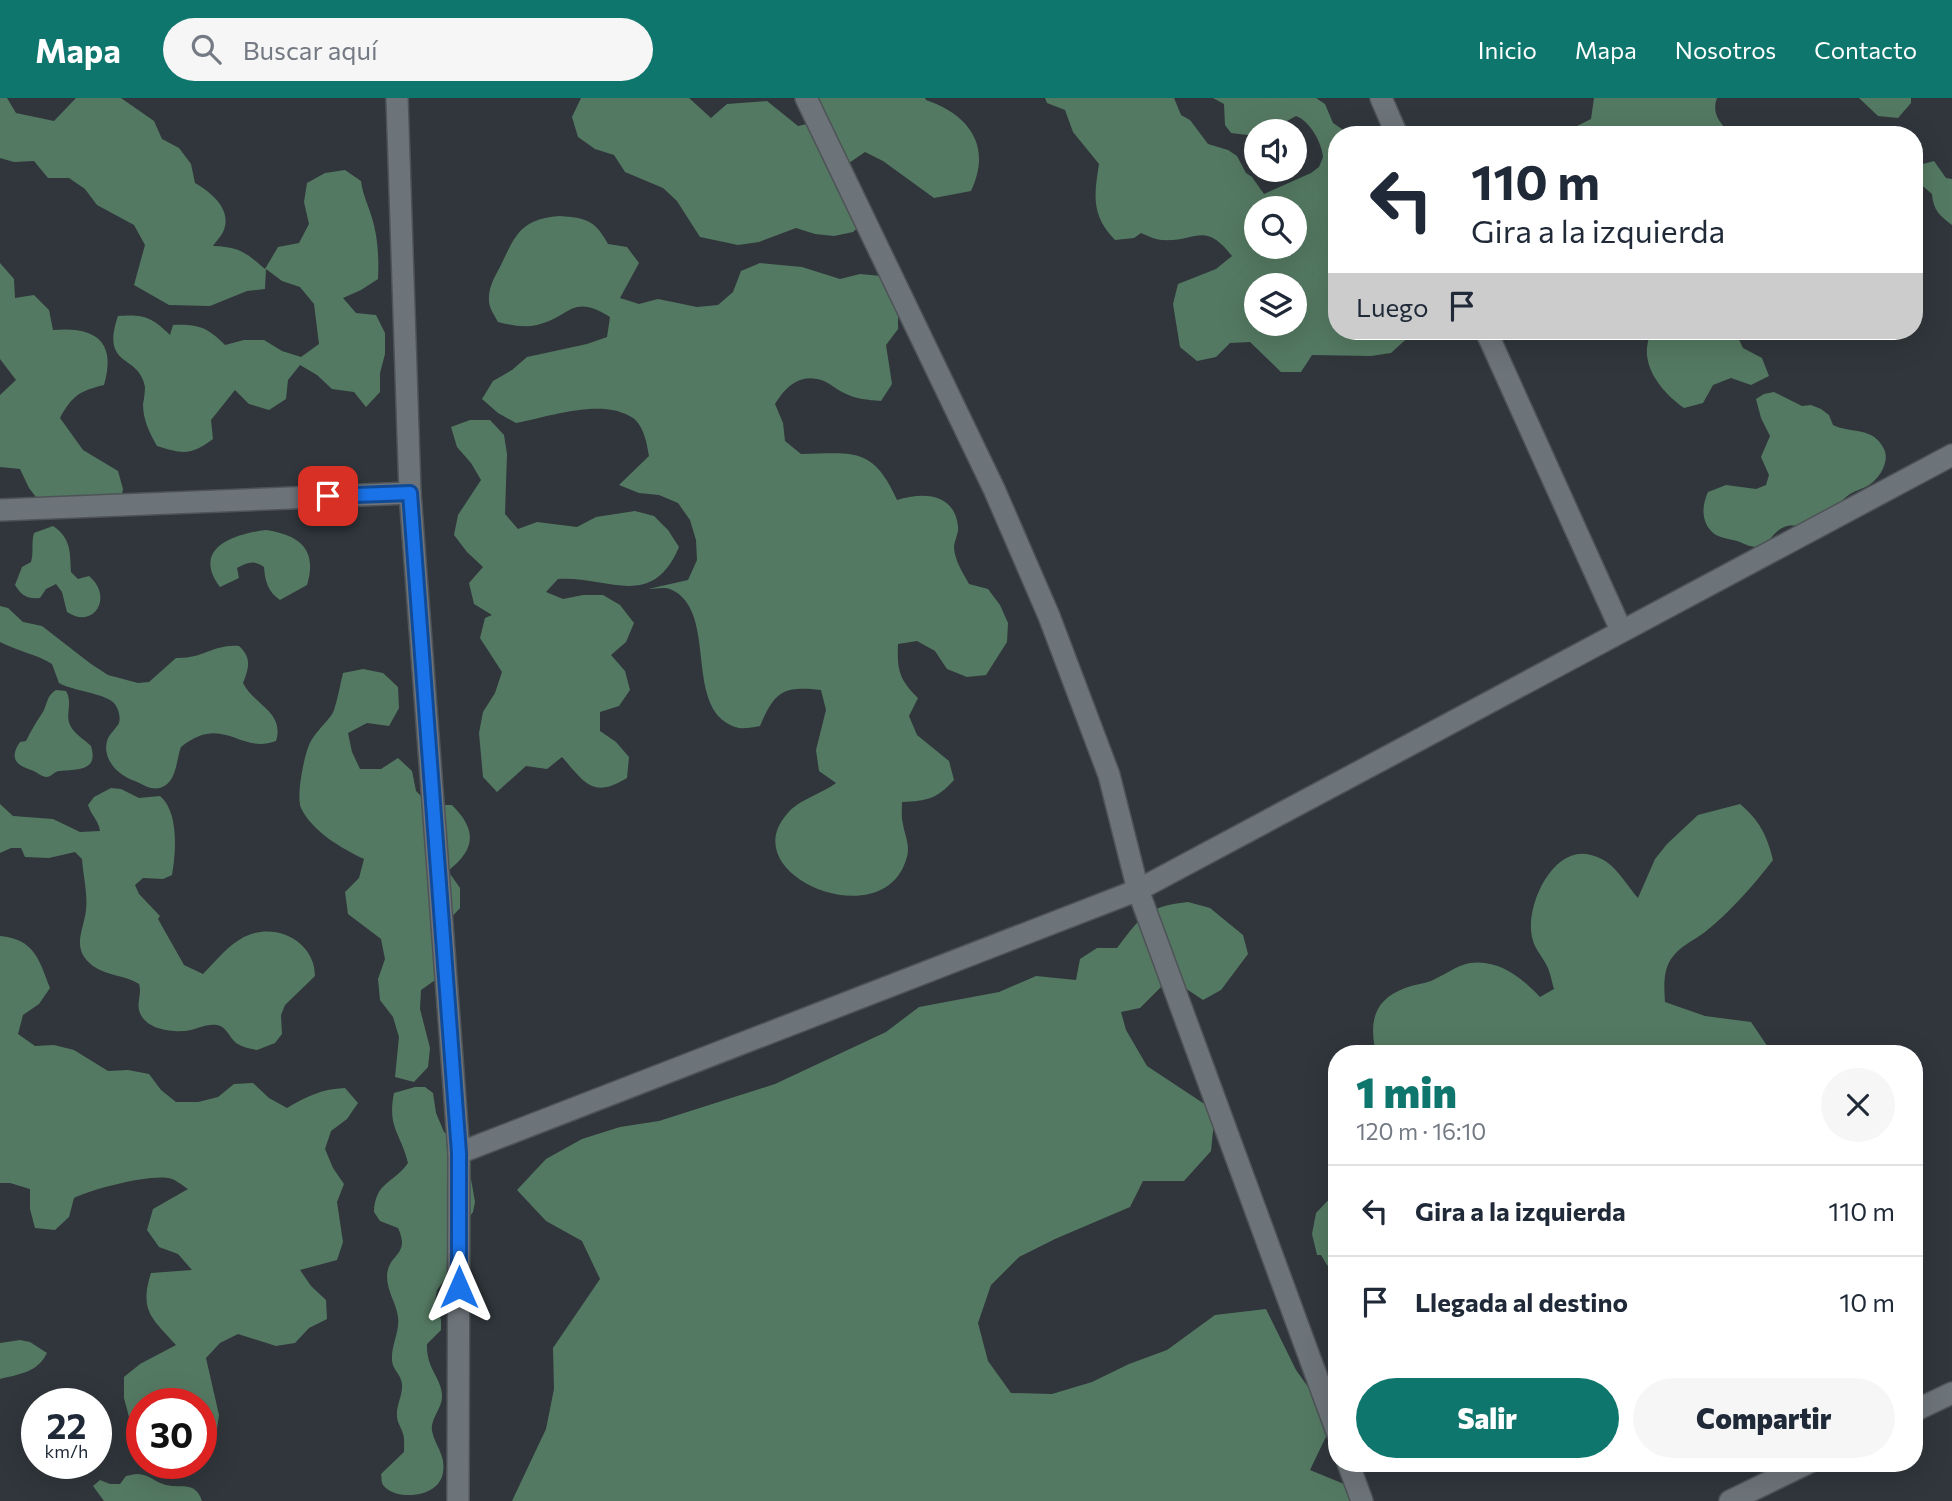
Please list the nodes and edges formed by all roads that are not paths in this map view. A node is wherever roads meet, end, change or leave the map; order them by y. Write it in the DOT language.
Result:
graph roads {
  1 [pos="397,98"];
  2 [pos="806,98"];
  3 [pos="1381,98"];
  4 [pos="1393,126"];
  5 [pos="1490,340"];
  6 [pos="1952,455"];
  7 [pos="410,493"];
  8 [pos="0,510"];
  9 [pos="1621,630"];
  10 [pos="1139,890"];
  11 [pos="459,1153"];
  12 [pos="1952,1393"];
  13 [pos="1328,1407"];
  14 [pos="1923,1408"];
  15 [pos="1351,1472"];
  16 [pos="1790,1472"];
  17 [pos="458,1501"];
  18 [pos="1362,1501"];
  19 [pos="1730,1501"];
  1 -- 7 [label="street"];
  2 -- 10 [label="street"];
  3 -- 4 [label="street"];
  5 -- 9 [label="street"];
  6 -- 9 [label="street"];
  7 -- 8 [label="street"];
  7 -- 11 [label="street"];
  9 -- 10 [label="street"];
  10 -- 11 [label="street"];
  10 -- 13 [label="street"];
  11 -- 17 [label="street"];
  12 -- 14 [label="street"];
  15 -- 18 [label="street"];
  16 -- 19 [label="street"];
}
